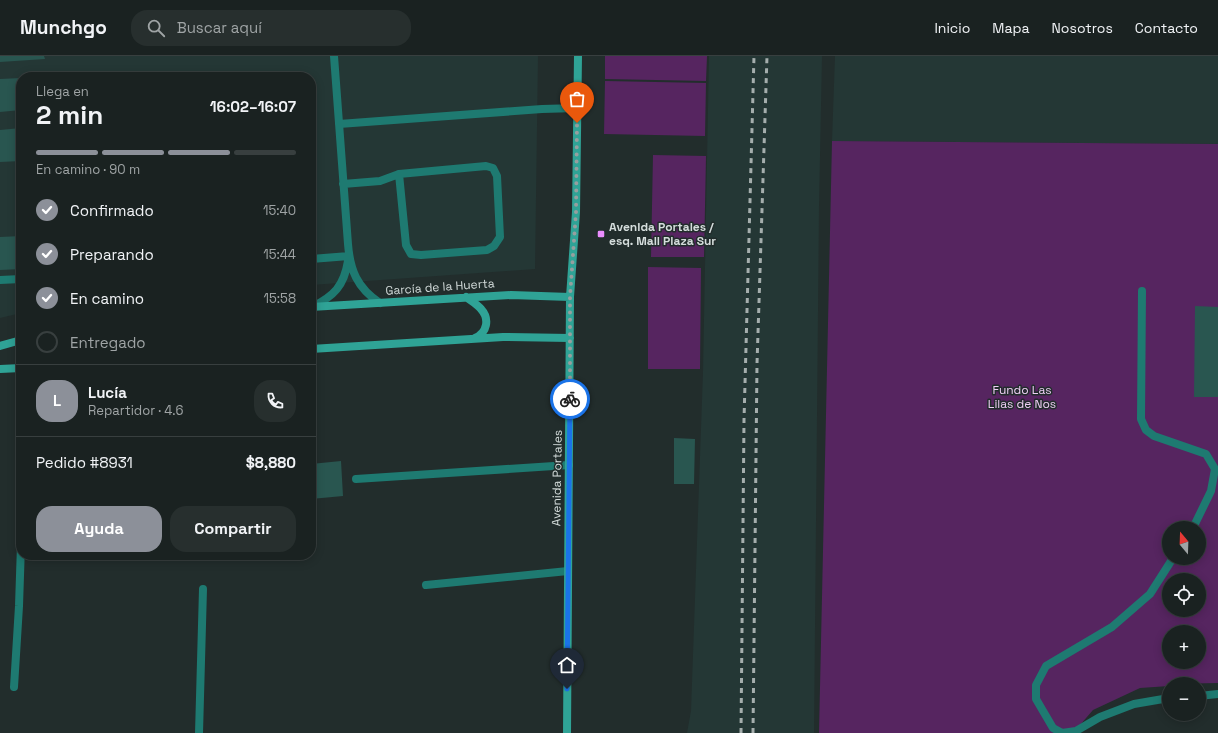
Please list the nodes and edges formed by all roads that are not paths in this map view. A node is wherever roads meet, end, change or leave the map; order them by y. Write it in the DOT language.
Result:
graph roads {
  1 [pos="334,56"];
  2 [pos="578,56"];
  3 [pos="577,108"];
  4 [pos="339,124"];
  5 [pos="399,174"];
  6 [pos="343,184"];
  7 [pos="349,256"];
  8 [pos="316,259"];
  9 [pos="16,279"];
  10 [pos="0,280"];
  11 [pos="1142,290"];
  12 [pos="466,297"];
  13 [pos="570,297"];
  14 [pos="380,303"];
  15 [pos="316,304"];
  16 [pos="316,307"];
  17 [pos="570,338"];
  18 [pos="473,339"];
  19 [pos="16,341"];
  20 [pos="0,346"];
  21 [pos="316,349"];
  22 [pos="16,368"];
  23 [pos="0,369"];
  24 [pos="569,465"];
  25 [pos="356,479"];
  26 [pos="1196,521"];
  27 [pos="21,560"];
  28 [pos="1169,565"];
  29 [pos="568,571"];
  30 [pos="426,585"];
  31 [pos="203,589"];
  32 [pos="14,686"];
  33 [pos="1218,694"];
  34 [pos="1206,695"];
  35 [pos="1162,699"];
  36 [pos="199,733"];
  37 [pos="567,733"];
  1 -- 4 [label="lane"];
  2 -- 3 [label="main road, Avenida Portales"];
  3 -- 4 [label="lane"];
  3 -- 13 [label="main road, Avenida Portales"];
  4 -- 6 [label="lane"];
  5 -- 5 [label="lane"];
  5 -- 6 [label="lane"];
  6 -- 7 [label="lane"];
  7 -- 8 [label="lane"];
  7 -- 14 [label="lane"];
  7 -- 15 [label="lane"];
  9 -- 10 [label="lane"];
  11 -- 26 [label="lane"];
  12 -- 13 [label="main road, García de la Huerta"];
  12 -- 14 [label="main road, García de la Huerta"];
  12 -- 18 [label="main road"];
  13 -- 17 [label="main road, Avenida Portales"];
  14 -- 16 [label="main road, García de la Huerta"];
  17 -- 18 [label="main road"];
  17 -- 24 [label="main road, Avenida Portales"];
  18 -- 21 [label="main road"];
  19 -- 20 [label="main road"];
  22 -- 23 [label="main road"];
  24 -- 25 [label="lane"];
  24 -- 29 [label="main road, Avenida Portales"];
  27 -- 32 [label="lane"];
  28 -- 35 [label="lane"];
  29 -- 30 [label="lane"];
  29 -- 37 [label="main road, Avenida Portales"];
  31 -- 36 [label="lane"];
  33 -- 34 [label="lane"];
}
